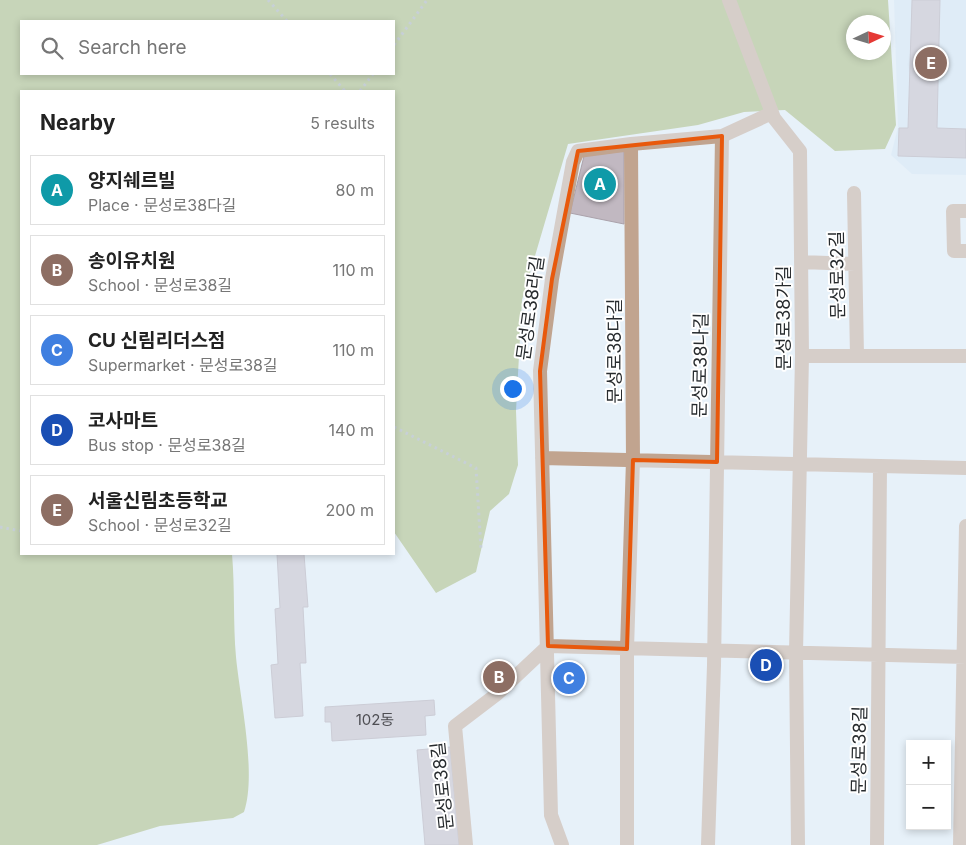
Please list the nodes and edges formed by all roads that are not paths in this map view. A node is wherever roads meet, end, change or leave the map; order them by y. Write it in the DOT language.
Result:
graph roads {
  1 [pos="729,0"];
  2 [pos="772,113"];
  3 [pos="722,136"];
  4 [pos="631,144"];
  5 [pos="854,194"];
  6 [pos="966,211"];
  7 [pos="966,251"];
  8 [pos="801,262"];
  9 [pos="855,264"];
  10 [pos="802,356"];
  11 [pos="857,356"];
  12 [pos="966,356"];
  13 [pos="542,458"];
  14 [pos="633,460"];
  15 [pos="717,462"];
  16 [pos="800,464"];
  17 [pos="880,466"];
  18 [pos="966,468"];
  19 [pos="966,526"];
  20 [pos="548,646"];
  21 [pos="627,648"];
  22 [pos="714,651"];
  23 [pos="796,653"];
  24 [pos="878,655"];
  25 [pos="964,657"];
  26 [pos="466,845"];
  27 [pos="562,845"];
  28 [pos="627,845"];
  29 [pos="708,845"];
  30 [pos="798,845"];
  31 [pos="877,845"];
  32 [pos="889,845"];
  33 [pos="960,845"];
  1 -- 2 [label="street, 문성로38가길"];
  2 -- 3 [label="street"];
  2 -- 8 [label="street, 문성로38가길"];
  3 -- 4 [label="street"];
  3 -- 15 [label="street, 문성로38나길"];
  4 -- 13 [label="street, 문성로38라길"];
  4 -- 14 [label="street, 문성로38다길"];
  5 -- 9 [label="street, 문성로32길"];
  6 -- 7 [label="street"];
  8 -- 9 [label="street"];
  8 -- 10 [label="street, 문성로38가길"];
  9 -- 11 [label="street, 문성로32길"];
  10 -- 11 [label="street"];
  10 -- 16 [label="street, 문성로38가길"];
  11 -- 12 [label="street"];
  13 -- 14 [label="street"];
  13 -- 20 [label="street, 문성로38라길"];
  14 -- 15 [label="street"];
  14 -- 21 [label="street, 문성로38다길"];
  15 -- 16 [label="street"];
  15 -- 22 [label="street, 문성로38나길"];
  16 -- 17 [label="street"];
  16 -- 23 [label="street, 문성로38가길"];
  17 -- 18 [label="street"];
  17 -- 24 [label="street, 문성로38길"];
  19 -- 25 [label="street"];
  20 -- 21 [label="street"];
  20 -- 26 [label="street, 문성로38길"];
  20 -- 27 [label="street"];
  21 -- 22 [label="street"];
  21 -- 28 [label="street"];
  22 -- 23 [label="street"];
  22 -- 29 [label="street"];
  23 -- 24 [label="street"];
  23 -- 30 [label="street"];
  24 -- 25 [label="street"];
  24 -- 31 [label="street, 문성로38길"];
  25 -- 33 [label="street"];
  31 -- 32 [label="street"];
}
